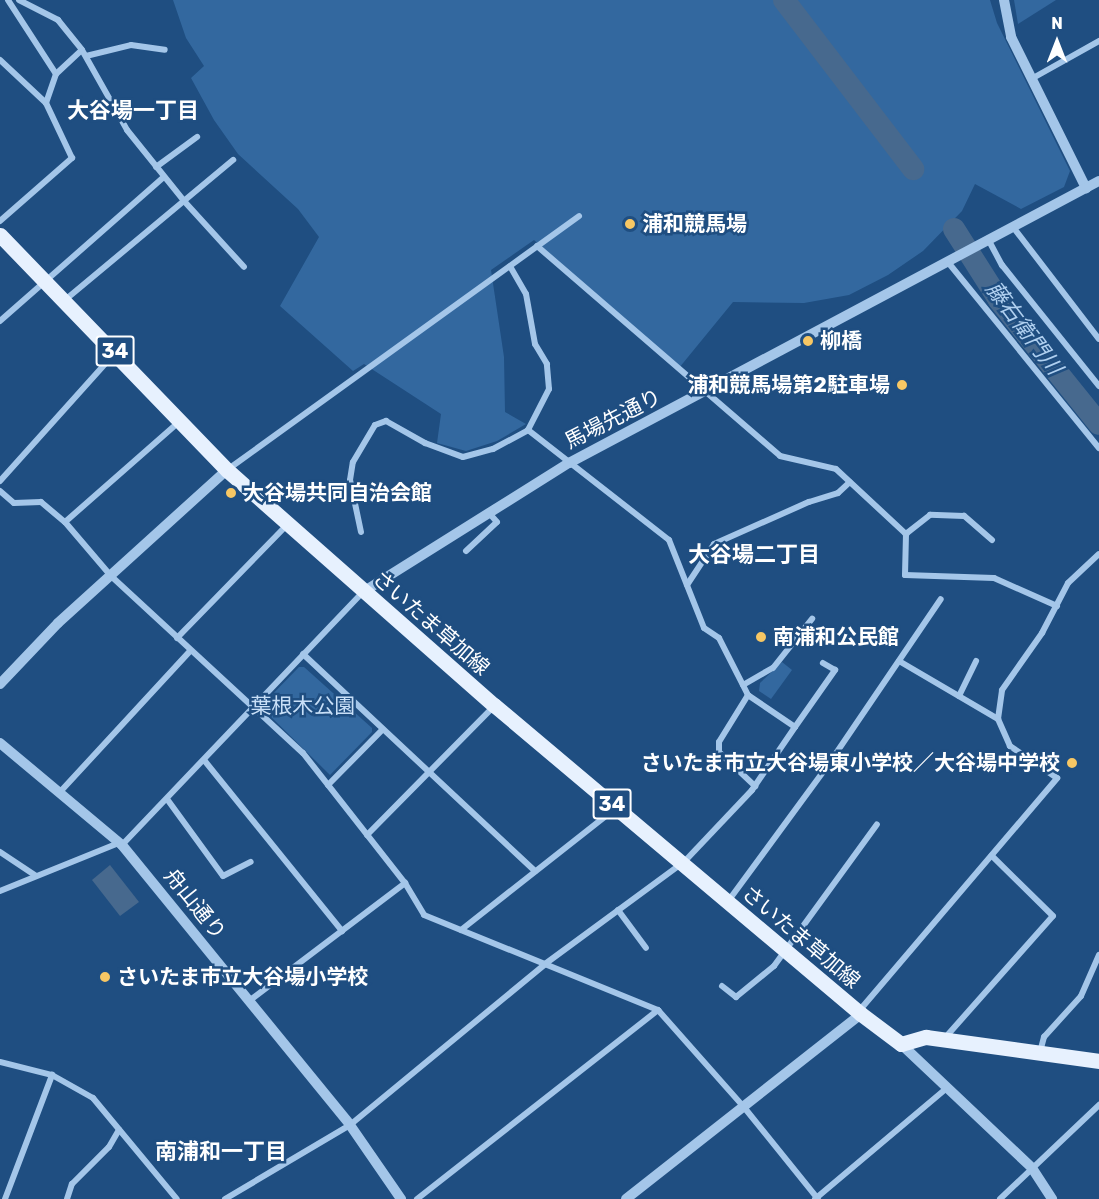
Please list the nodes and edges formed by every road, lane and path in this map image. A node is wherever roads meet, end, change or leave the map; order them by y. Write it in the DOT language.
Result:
graph roads {
  1 [pos="8,0"];
  2 [pos="19,0"];
  3 [pos="1004,0"];
  4 [pos="1099,41"];
  5 [pos="165,50"];
  6 [pos="84,53"];
  7 [pos="0,60"];
  8 [pos="56,74"];
  9 [pos="1033,78"];
  10 [pos="46,103"];
  11 [pos="197,137"];
  12 [pos="233,160"];
  13 [pos="156,167"];
  14 [pos="164,177"];
  15 [pos="1099,181"];
  16 [pos="1086,188"];
  17 [pos="184,201"];
  18 [pos="579,216"];
  19 [pos="0,220"];
  20 [pos="1012,226"];
  21 [pos="0,235"];
  22 [pos="984,242"];
  23 [pos="537,246"];
  24 [pos="949,260"];
  25 [pos="510,266"];
  26 [pos="244,267"];
  27 [pos="46,282"];
  28 [pos="65,300"];
  29 [pos="0,321"];
  30 [pos="1099,339"];
  31 [pos="116,352"];
  32 [pos="1099,386"];
  33 [pos="704,394"];
  34 [pos="180,421"];
  35 [pos="528,430"];
  36 [pos="1099,448"];
  37 [pos="569,463"];
  38 [pos="227,470"];
  39 [pos="0,481"];
  40 [pos="850,482"];
  41 [pos="0,491"];
  42 [pos="489,513"];
  43 [pos="65,522"];
  44 [pos="289,524"];
  45 [pos="361,532"];
  46 [pos="906,534"];
  47 [pos="993,540"];
  48 [pos="466,551"];
  49 [pos="1099,554"];
  50 [pos="111,576"];
  51 [pos="687,585"];
  52 [pos="363,592"];
  53 [pos="941,599"];
  54 [pos="1057,606"];
  55 [pos="812,619"];
  56 [pos="177,638"];
  57 [pos="190,651"];
  58 [pos="303,654"];
  59 [pos="899,661"];
  60 [pos="976,661"];
  61 [pos="823,663"];
  62 [pos="0,684"];
  63 [pos="743,685"];
  64 [pos="748,695"];
  65 [pos="959,696"];
  66 [pos="494,705"];
  67 [pos="253,708"];
  68 [pos="998,719"];
  69 [pos="795,727"];
  70 [pos="383,729"];
  71 [pos="0,743"];
  72 [pos="204,760"];
  73 [pos="427,771"];
  74 [pos="328,785"];
  75 [pos="755,786"];
  76 [pos="60,792"];
  77 [pos="166,799"];
  78 [pos="617,808"];
  79 [pos="877,824"];
  80 [pos="367,835"];
  81 [pos="120,844"];
  82 [pos="0,852"];
  83 [pos="992,856"];
  84 [pos="251,862"];
  85 [pos="684,862"];
  86 [pos="535,871"];
  87 [pos="36,876"];
  88 [pos="405,883"];
  89 [pos="0,891"];
  90 [pos="727,902"];
  91 [pos="618,910"];
  92 [pos="461,930"];
  93 [pos="342,931"];
  94 [pos="646,948"];
  95 [pos="784,950"];
  96 [pos="1099,955"];
  97 [pos="545,964"];
  98 [pos="722,986"];
  99 [pos="249,1001"];
  100 [pos="658,1010"];
  101 [pos="860,1013"];
  102 [pos="943,1039"];
  103 [pos="901,1044"];
  104 [pos="1041,1052"];
  105 [pos="1099,1061"];
  106 [pos="0,1062"];
  107 [pos="52,1075"];
  108 [pos="948,1087"];
  109 [pos="1099,1105"];
  110 [pos="743,1106"];
  111 [pos="350,1125"];
  112 [pos="119,1130"];
  113 [pos="1032,1168"];
  114 [pos="633,1197"];
  115 [pos="817,1198"];
  116 [pos="5,1199"];
  117 [pos="67,1199"];
  118 [pos="177,1199"];
  119 [pos="225,1199"];
  120 [pos="402,1199"];
  121 [pos="417,1199"];
  122 [pos="1000,1199"];
  123 [pos="1052,1199"];
  1 -- 8 [label="street"];
  2 -- 6 [label="street"];
  3 -- 9 [label="street"];
  4 -- 9 [label="street"];
  5 -- 6 [label="street"];
  6 -- 8 [label="street"];
  6 -- 13 [label="street"];
  7 -- 10 [label="street"];
  8 -- 10 [label="street"];
  9 -- 16 [label="street"];
  10 -- 19 [label="street"];
  11 -- 13 [label="street"];
  12 -- 17 [label="street"];
  13 -- 14 [label="street"];
  14 -- 17 [label="street"];
  14 -- 27 [label="street"];
  15 -- 16 [label="street"];
  16 -- 20 [label="street"];
  17 -- 26 [label="street"];
  17 -- 28 [label="street"];
  18 -- 23 [label="street"];
  20 -- 22 [label="street"];
  20 -- 30 [label="street"];
  21 -- 27 [label="main road, さいたま草加線 / 34"];
  22 -- 24 [label="street"];
  22 -- 32 [label="street"];
  23 -- 25 [label="street"];
  23 -- 33 [label="street"];
  24 -- 33 [label="street, 馬場先通り"];
  24 -- 36 [label="street"];
  25 -- 35 [label="street"];
  25 -- 38 [label="street"];
  27 -- 28 [label="main road, さいたま草加線 / 34"];
  27 -- 29 [label="street"];
  28 -- 31 [label="main road, さいたま草加線 / 34"];
  31 -- 34 [label="main road, さいたま草加線 / 34"];
  31 -- 39 [label="street"];
  33 -- 37 [label="street, 馬場先通り"];
  33 -- 40 [label="street"];
  34 -- 38 [label="main road, さいたま草加線 / 34"];
  34 -- 43 [label="street"];
  35 -- 37 [label="street"];
  35 -- 45 [label="street"];
  37 -- 42 [label="street, 馬場先通り"];
  37 -- 51 [label="street"];
  38 -- 44 [label="main road, さいたま草加線 / 34"];
  38 -- 50 [label="street"];
  40 -- 46 [label="street"];
  40 -- 51 [label="street"];
  41 -- 43 [label="street"];
  42 -- 48 [label="street"];
  42 -- 52 [label="street, 馬場先通り"];
  43 -- 50 [label="street"];
  44 -- 52 [label="main road, さいたま草加線 / 34"];
  44 -- 56 [label="street"];
  46 -- 47 [label="street"];
  46 -- 54 [label="street"];
  49 -- 54 [label="street"];
  50 -- 56 [label="street"];
  50 -- 62 [label="street"];
  51 -- 63 [label="street"];
  52 -- 58 [label="street"];
  52 -- 66 [label="main road, さいたま草加線 / 34"];
  53 -- 59 [label="street"];
  54 -- 68 [label="street"];
  55 -- 63 [label="street"];
  56 -- 57 [label="street"];
  57 -- 67 [label="street"];
  57 -- 76 [label="street"];
  58 -- 67 [label="street"];
  58 -- 70 [label="street"];
  59 -- 65 [label="street"];
  59 -- 90 [label="street"];
  60 -- 65 [label="street"];
  61 -- 69 [label="street"];
  63 -- 64 [label="street"];
  64 -- 69 [label="street"];
  64 -- 75 [label="street"];
  65 -- 68 [label="street"];
  66 -- 73 [label="street"];
  66 -- 78 [label="main road, さいたま草加線 / 34"];
  67 -- 72 [label="street"];
  67 -- 74 [label="street"];
  68 -- 83 [label="street"];
  69 -- 75 [label="street"];
  70 -- 73 [label="street"];
  70 -- 74 [label="street"];
  71 -- 76 [label="street, 舟山通り"];
  72 -- 77 [label="street"];
  72 -- 93 [label="street"];
  73 -- 80 [label="street"];
  73 -- 86 [label="street"];
  74 -- 80 [label="street"];
  75 -- 85 [label="street"];
  76 -- 81 [label="street, 舟山通り"];
  77 -- 81 [label="street"];
  77 -- 84 [label="street"];
  78 -- 85 [label="main road, さいたま草加線 / 34"];
  78 -- 86 [label="street"];
  79 -- 95 [label="street"];
  80 -- 88 [label="street"];
  81 -- 87 [label="street"];
  81 -- 99 [label="street, 舟山通り"];
  82 -- 87 [label="street"];
  83 -- 101 [label="street"];
  83 -- 102 [label="street"];
  85 -- 90 [label="main road, さいたま草加線 / 34"];
  85 -- 91 [label="street"];
  86 -- 92 [label="street"];
  87 -- 89 [label="street"];
  88 -- 92 [label="street"];
  88 -- 93 [label="street"];
  90 -- 95 [label="main road, さいたま草加線 / 34"];
  91 -- 94 [label="street"];
  91 -- 97 [label="street"];
  92 -- 97 [label="street"];
  93 -- 99 [label="street"];
  95 -- 98 [label="street"];
  95 -- 101 [label="main road, さいたま草加線 / 34"];
  96 -- 104 [label="street"];
  97 -- 100 [label="street"];
  97 -- 111 [label="street"];
  99 -- 111 [label="street, 舟山通り"];
  100 -- 110 [label="street"];
  100 -- 121 [label="street"];
  101 -- 103 [label="main road, 34"];
  101 -- 110 [label="street"];
  102 -- 103 [label="main road"];
  102 -- 104 [label="main road"];
  103 -- 108 [label="street"];
  104 -- 105 [label="main road"];
  106 -- 107 [label="street"];
  107 -- 112 [label="street"];
  107 -- 116 [label="street"];
  108 -- 113 [label="street"];
  108 -- 115 [label="street"];
  109 -- 113 [label="street"];
  110 -- 114 [label="street"];
  110 -- 115 [label="street"];
  111 -- 119 [label="street"];
  111 -- 120 [label="street, 舟山通り"];
  112 -- 117 [label="street"];
  112 -- 118 [label="street"];
  113 -- 122 [label="street"];
  113 -- 123 [label="street"];
}
